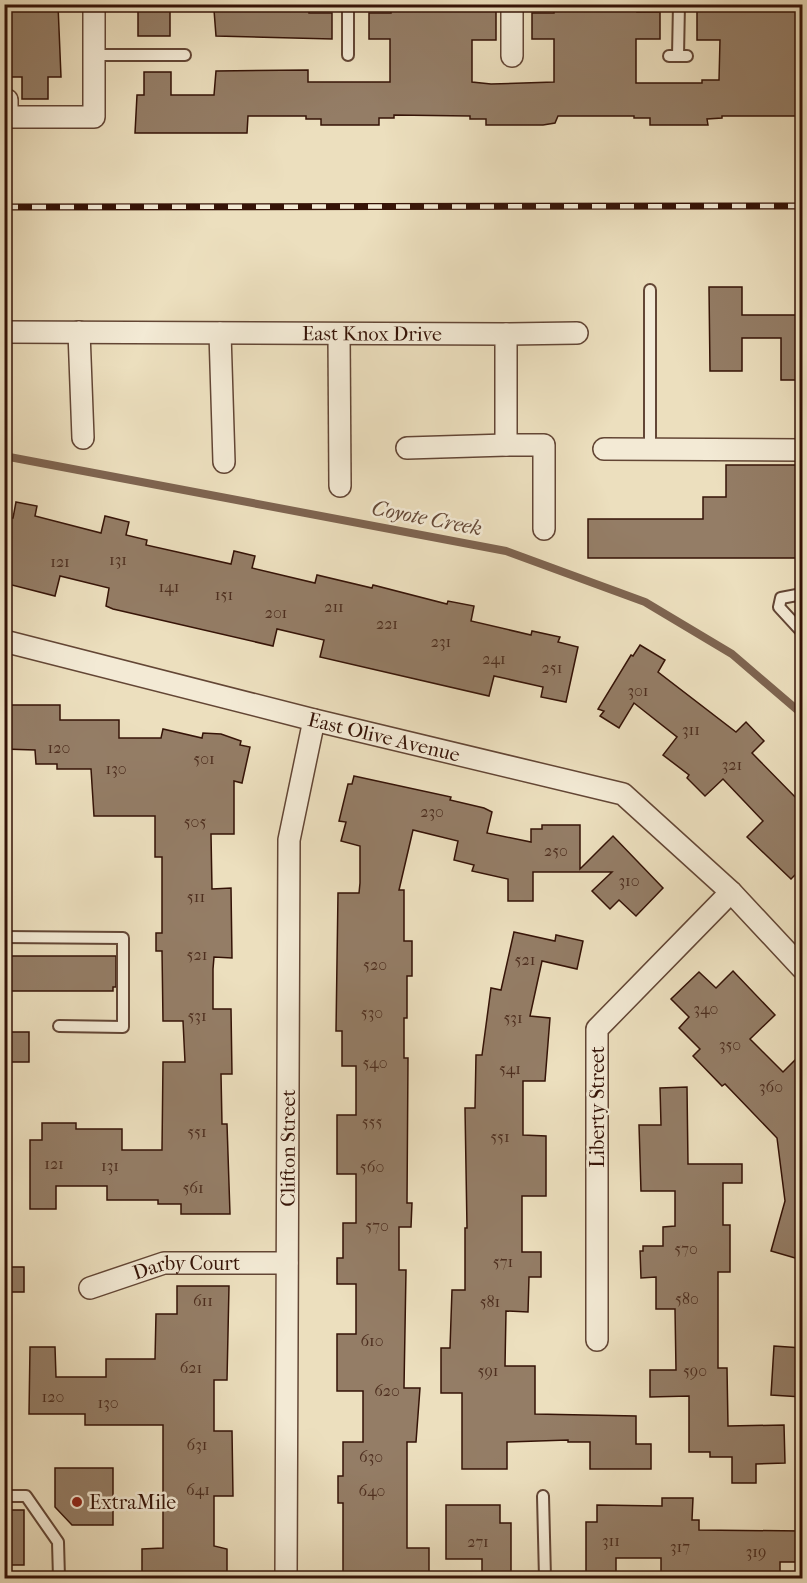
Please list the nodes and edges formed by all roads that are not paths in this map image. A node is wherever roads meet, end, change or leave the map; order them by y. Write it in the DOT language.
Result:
graph roads {
  1 [pos="94,4"];
  2 [pos="348,4"];
  3 [pos="512,4"];
  4 [pos="679,4"];
  5 [pos="94,55"];
  6 [pos="185,55"];
  7 [pos="347,55"];
  8 [pos="513,56"];
  9 [pos="678,56"];
  10 [pos="7,100"];
  11 [pos="650,290"];
  12 [pos="4,332"];
  13 [pos="79,332"];
  14 [pos="220,333"];
  15 [pos="577,333"];
  16 [pos="339,334"];
  17 [pos="506,334"];
  18 [pos="83,438"];
  19 [pos="506,445"];
  20 [pos="407,448"];
  21 [pos="604,449"];
  22 [pos="650,450"];
  23 [pos="802,450"];
  24 [pos="224,462"];
  25 [pos="340,486"];
  26 [pos="544,529"];
  27 [pos="802,594"];
  28 [pos="802,632"];
  29 [pos="4,641"];
  30 [pos="314,720"];
  31 [pos="731,892"];
  32 [pos="4,937"];
  33 [pos="802,968"];
  34 [pos="59,1026"];
  35 [pos="287,1263"];
  36 [pos="90,1287"];
  37 [pos="597,1341"];
  38 [pos="4,1496"];
  39 [pos="543,1496"];
  40 [pos="59,1578"];
  41 [pos="286,1578"];
  42 [pos="544,1578"];
  1 -- 5 [label="street"];
  2 -- 7 [label="lane"];
  3 -- 8 [label="street"];
  4 -- 9 [label="lane"];
  5 -- 6 [label="lane"];
  5 -- 10 [label="street"];
  11 -- 22 [label="lane"];
  12 -- 13 [label="street, East Knox Drive"];
  13 -- 14 [label="street, East Knox Drive"];
  13 -- 18 [label="street"];
  14 -- 16 [label="street, East Knox Drive"];
  14 -- 24 [label="street"];
  15 -- 17 [label="street, East Knox Drive"];
  16 -- 17 [label="street, East Knox Drive"];
  16 -- 25 [label="street"];
  17 -- 19 [label="street"];
  19 -- 20 [label="street"];
  19 -- 26 [label="street"];
  21 -- 22 [label="street"];
  22 -- 23 [label="street"];
  27 -- 28 [label="lane"];
  29 -- 30 [label="street, East Olive Avenue"];
  30 -- 31 [label="street, East Olive Avenue"];
  30 -- 35 [label="street, Clifton Street"];
  31 -- 33 [label="street, East Olive Avenue"];
  31 -- 37 [label="street, Liberty Street"];
  32 -- 34 [label="lane"];
  35 -- 36 [label="street, Darby Court"];
  35 -- 41 [label="street, Clifton Street"];
  38 -- 40 [label="lane"];
  39 -- 42 [label="lane"];
}
